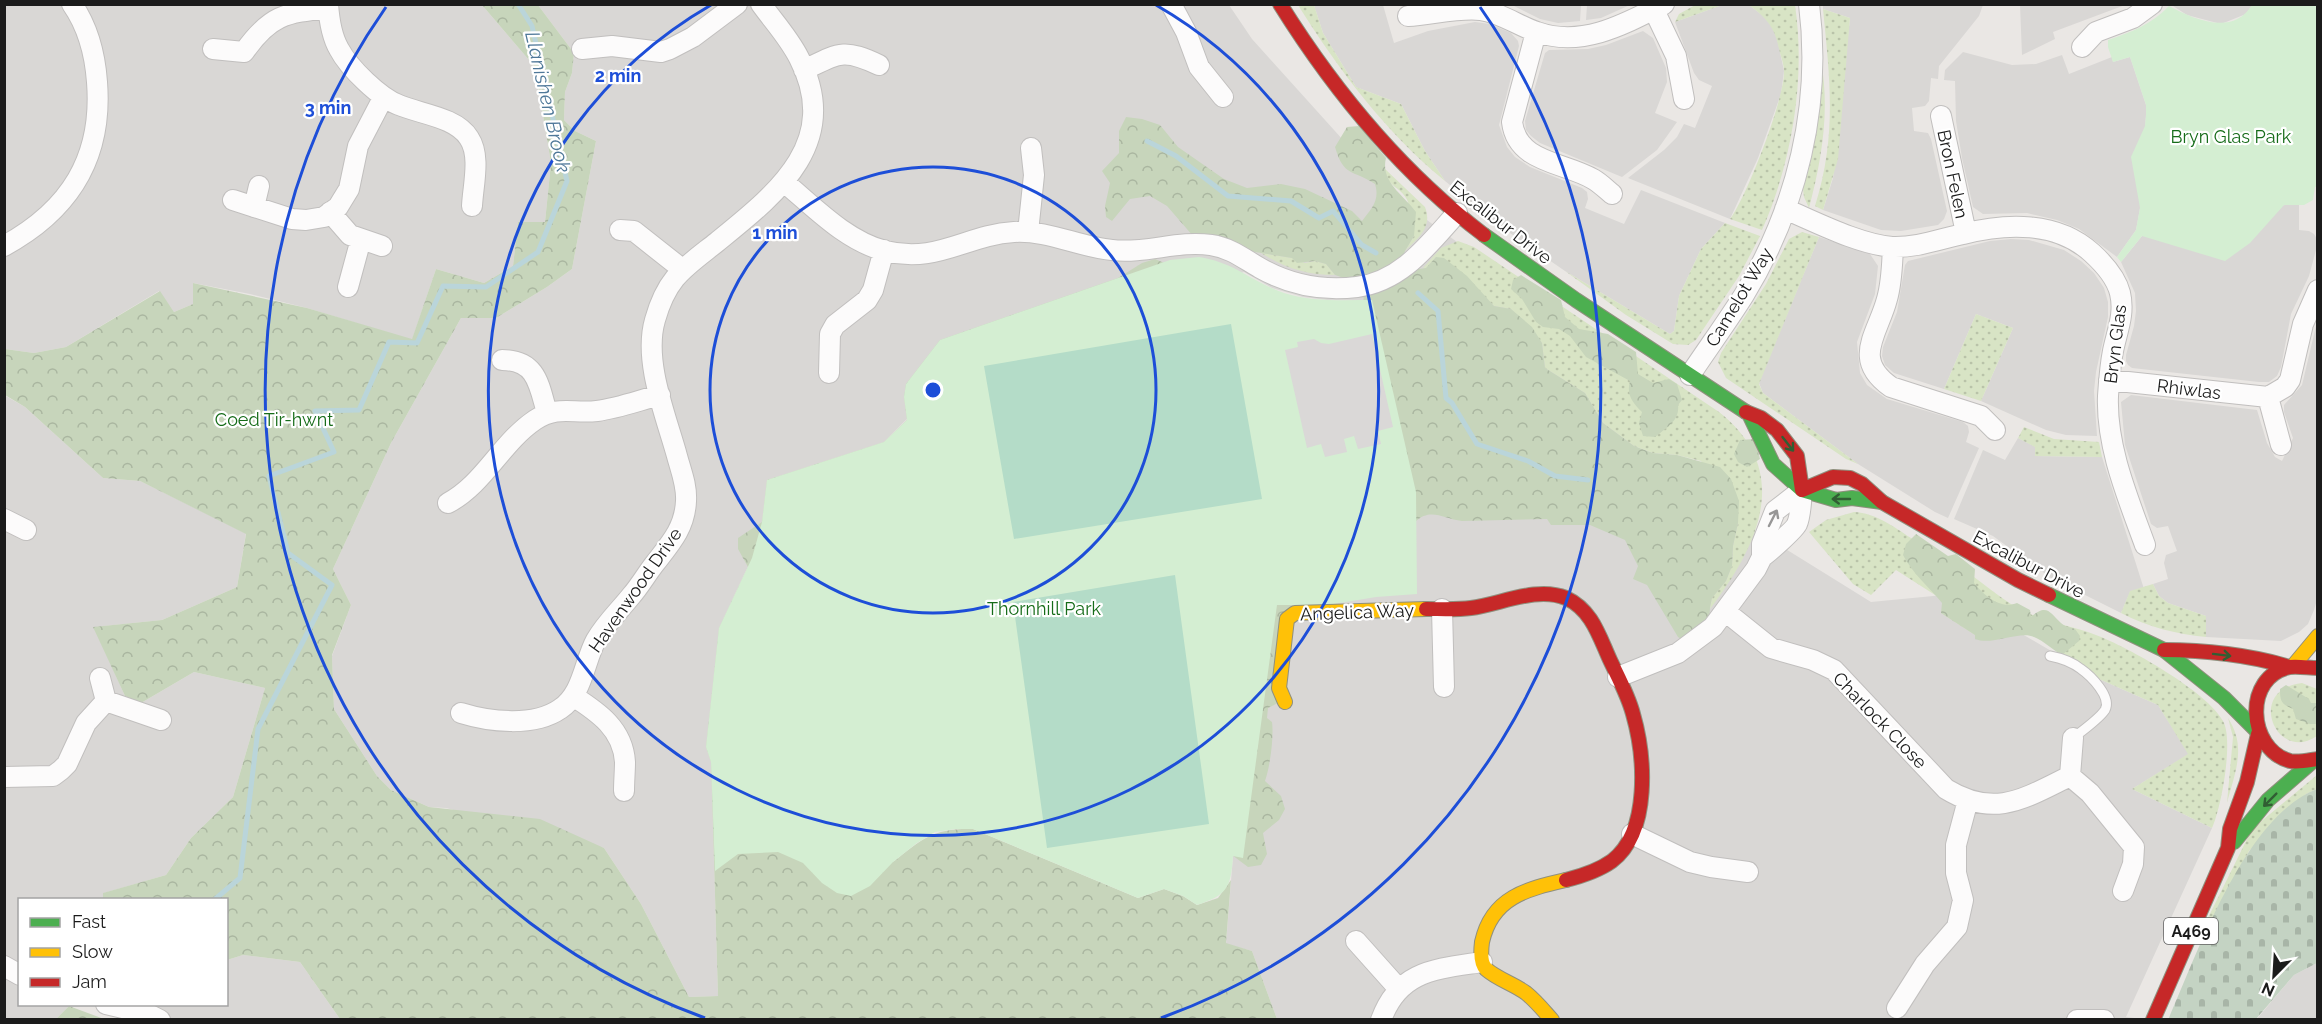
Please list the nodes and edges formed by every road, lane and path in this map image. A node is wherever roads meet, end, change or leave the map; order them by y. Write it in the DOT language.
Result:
graph roads {
  1 [pos="72,4"];
  2 [pos="737,4"];
  3 [pos="761,4"];
  4 [pos="1171,4"];
  5 [pos="1280,4"];
  6 [pos="1809,4"];
  7 [pos="2152,4"];
  8 [pos="328,6"];
  9 [pos="1659,7"];
  10 [pos="1408,16"];
  11 [pos="1536,32"];
  12 [pos="2082,47"];
  13 [pos="213,49"];
  14 [pos="582,49"];
  15 [pos="879,64"];
  16 [pos="804,70"];
  17 [pos="1223,97"];
  18 [pos="383,98"];
  19 [pos="1684,99"];
  20 [pos="1941,116"];
  21 [pos="1031,148"];
  22 [pos="784,182"];
  23 [pos="259,186"];
  24 [pos="1612,194"];
  25 [pos="234,200"];
  26 [pos="472,206"];
  27 [pos="254,207"];
  28 [pos="1785,209"];
  29 [pos="330,212"];
  30 [pos="1457,213"];
  31 [pos="620,230"];
  32 [pos="1028,232"];
  33 [pos="1966,233"];
  34 [pos="361,239"];
  35 [pos="4,246"];
  36 [pos="382,246"];
  37 [pos="1893,247"];
  38 [pos="884,250"];
  39 [pos="682,269"];
  40 [pos="348,287"];
  41 [pos="2318,291"];
  42 [pos="502,360"];
  43 [pos="829,374"];
  44 [pos="1690,375"];
  45 [pos="2109,380"];
  46 [pos="660,394"];
  47 [pos="2268,397"];
  48 [pos="547,413"];
  49 [pos="1749,414"];
  50 [pos="1995,430"];
  51 [pos="2281,445"];
  52 [pos="1802,490"];
  53 [pos="1882,502"];
  54 [pos="448,504"];
  55 [pos="4,519"];
  56 [pos="26,530"];
  57 [pos="2145,545"];
  58 [pos="1442,609"];
  59 [pos="1726,612"];
  60 [pos="2318,636"];
  61 [pos="2164,650"];
  62 [pos="2050,656"];
  63 [pos="2291,666"];
  64 [pos="2318,668"];
  65 [pos="1618,677"];
  66 [pos="100,678"];
  67 [pos="1444,687"];
  68 [pos="573,696"];
  69 [pos="106,701"];
  70 [pos="1285,702"];
  71 [pos="461,713"];
  72 [pos="161,720"];
  73 [pos="2257,732"];
  74 [pos="2073,738"];
  75 [pos="2315,760"];
  76 [pos="2070,776"];
  77 [pos="4,777"];
  78 [pos="624,791"];
  79 [pos="1968,800"];
  80 [pos="1632,834"];
  81 [pos="2228,848"];
  82 [pos="1748,872"];
  83 [pos="2123,891"];
  84 [pos="1356,941"];
  85 [pos="1482,962"];
  86 [pos="4,966"];
  87 [pos="18,974"];
  88 [pos="1398,988"];
  89 [pos="111,1006"];
  90 [pos="1897,1008"];
  91 [pos="160,1020"];
  92 [pos="1381,1020"];
  93 [pos="1552,1020"];
  94 [pos="2077,1020"];
  95 [pos="2104,1020"];
  96 [pos="2153,1020"];
  1 -- 35 [label="street"];
  2 -- 14 [label="street"];
  3 -- 16 [label="street, Havenwood Drive"];
  4 -- 17 [label="street"];
  5 -- 30 [label="street, Excalibur Drive"];
  6 -- 28 [label="street, Camelot Way"];
  7 -- 12 [label="street"];
  8 -- 13 [label="street"];
  8 -- 18 [label="street"];
  9 -- 11 [label="street"];
  9 -- 19 [label="street"];
  10 -- 11 [label="street"];
  11 -- 24 [label="street"];
  15 -- 16 [label="street"];
  16 -- 22 [label="street, Havenwood Drive"];
  18 -- 26 [label="street"];
  18 -- 29 [label="street"];
  20 -- 33 [label="street, Bron Felen"];
  21 -- 32 [label="street"];
  22 -- 38 [label="street"];
  22 -- 39 [label="street, Havenwood Drive"];
  23 -- 27 [label="street"];
  25 -- 27 [label="street"];
  27 -- 29 [label="street"];
  28 -- 37 [label="street, Bryn Glas"];
  28 -- 44 [label="street, Camelot Way"];
  29 -- 34 [label="street"];
  30 -- 32 [label="street"];
  30 -- 44 [label="street, Excalibur Drive"];
  31 -- 39 [label="street"];
  32 -- 38 [label="street"];
  33 -- 37 [label="street, Bryn Glas"];
  33 -- 45 [label="street, Bryn Glas"];
  34 -- 36 [label="street"];
  34 -- 40 [label="street"];
  37 -- 50 [label="street"];
  38 -- 43 [label="street"];
  39 -- 46 [label="street, Havenwood Drive"];
  41 -- 47 [label="street"];
  42 -- 48 [label="street"];
  44 -- 49 [label="street, Excalibur Drive"];
  45 -- 47 [label="street, Rhiwlas"];
  45 -- 57 [label="street, Bryn Glas"];
  46 -- 48 [label="street"];
  46 -- 68 [label="street, Havenwood Drive"];
  47 -- 51 [label="street"];
  48 -- 54 [label="street"];
  49 -- 52 [label="street, Excalibur Drive"];
  49 -- 52 [label="street, Excalibur Drive, one-way"];
  53 -- 52 [label="street, Excalibur Drive, one-way"];
  52 -- 53 [label="street, Excalibur Drive"];
  52 -- 59 [label="street"];
  53 -- 61 [label="street, Excalibur Drive"];
  55 -- 56 [label="street"];
  58 -- 65 [label="street, Angelica Way"];
  58 -- 67 [label="street"];
  58 -- 70 [label="street, Angelica Way"];
  59 -- 65 [label="street"];
  59 -- 79 [label="street, Charlock Close"];
  60 -- 63 [label="street"];
  61 -- 63 [label="street, Excalibur Drive, one-way"];
  61 -- 73 [label="street, Excalibur Drive"];
  62 -- 74 [label="lane"];
  63 -- 64 [label="street, Excalibur Drive"];
  63 -- 73 [label="street"];
  65 -- 80 [label="street, Angelica Way"];
  66 -- 69 [label="street"];
  68 -- 71 [label="street"];
  68 -- 78 [label="street"];
  69 -- 72 [label="street"];
  69 -- 77 [label="street"];
  73 -- 75 [label="street, Excalibur Drive"];
  73 -- 81 [label="street, A469"];
  74 -- 76 [label="street"];
  75 -- 81 [label="street, A469, one-way"];
  76 -- 79 [label="street, Charlock Close"];
  76 -- 83 [label="street"];
  79 -- 90 [label="street"];
  80 -- 82 [label="street"];
  80 -- 85 [label="street, Angelica Way"];
  81 -- 96 [label="street, A469"];
  84 -- 88 [label="street"];
  85 -- 88 [label="street"];
  85 -- 93 [label="street"];
  86 -- 87 [label="street"];
  88 -- 92 [label="street"];
  89 -- 91 [label="street"];
  94 -- 95 [label="street"];
}
